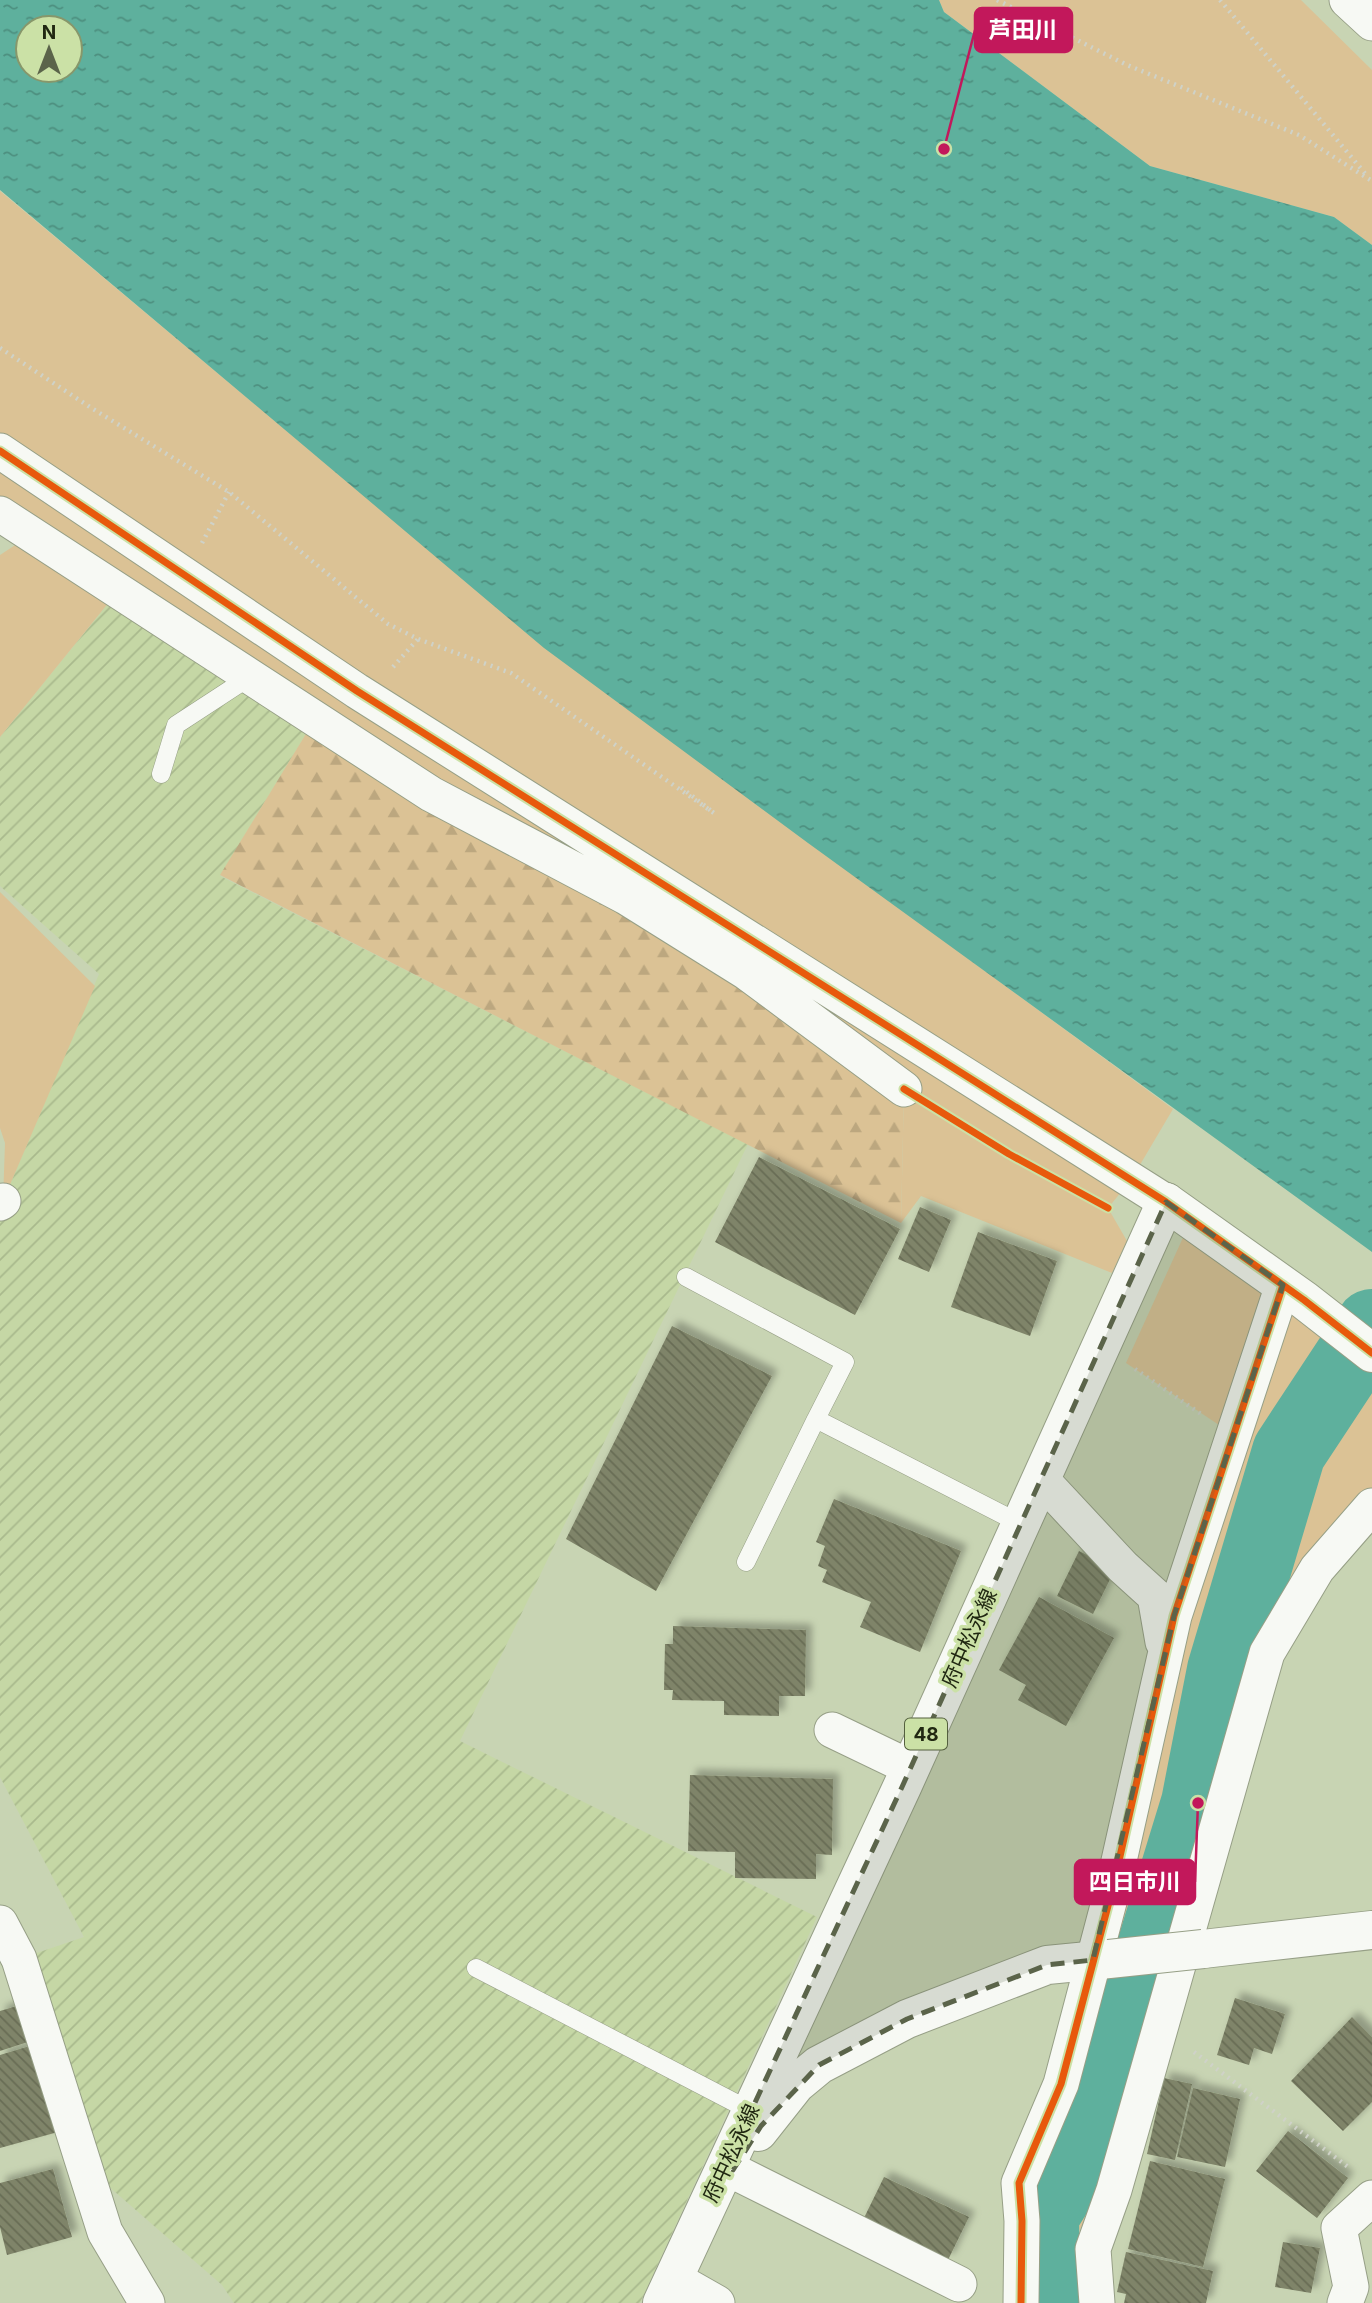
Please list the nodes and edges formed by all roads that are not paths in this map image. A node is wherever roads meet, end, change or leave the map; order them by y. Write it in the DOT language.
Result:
graph roads {
  1 [pos="1347,0"];
  2 [pos="1372,23"];
  3 [pos="0,451"];
  4 [pos="0,514"];
  5 [pos="251,676"];
  6 [pos="162,774"];
  7 [pos="635,884"];
  8 [pos="904,1090"];
  9 [pos="1166,1202"];
  10 [pos="685,1277"];
  11 [pos="1294,1293"];
  12 [pos="1372,1353"];
  13 [pos="816,1419"];
  14 [pos="1041,1479"];
  15 [pos="1372,1506"];
  16 [pos="1021,1524"];
  17 [pos="746,1562"];
  18 [pos="1166,1654"];
  19 [pos="832,1730"];
  20 [pos="911,1768"];
  21 [pos="0,1923"];
  22 [pos="1372,1930"];
  23 [pos="1101,1959"];
  24 [pos="476,1968"];
  25 [pos="751,2111"];
  26 [pos="729,2169"];
  27 [pos="1366,2187"];
  28 [pos="672,2281"];
  29 [pos="958,2284"];
  30 [pos="1356,2296"];
  31 [pos="147,2303"];
  32 [pos="717,2303"];
  33 [pos="1021,2303"];
  34 [pos="1097,2303"];
  1 -- 2 [label="street"];
  3 -- 7 [label="street"];
  4 -- 5 [label="street"];
  5 -- 6 [label="lane"];
  5 -- 7 [label="street"];
  7 -- 8 [label="street"];
  7 -- 9 [label="street"];
  9 -- 11 [label="main road"];
  9 -- 14 [label="main road, 府中松永線 / 48"];
  10 -- 13 [label="lane"];
  11 -- 12 [label="main road"];
  11 -- 18 [label="street"];
  13 -- 16 [label="lane"];
  13 -- 17 [label="lane"];
  14 -- 16 [label="main road, 府中松永線 / 48"];
  14 -- 18 [label="street"];
  15 -- 34 [label="street"];
  16 -- 20 [label="main road, 府中松永線 / 48"];
  18 -- 23 [label="street"];
  19 -- 20 [label="street"];
  20 -- 25 [label="main road, 府中松永線 / 48"];
  21 -- 31 [label="street"];
  22 -- 23 [label="main road, 府中松永線 / 48, bridge"];
  23 -- 26 [label="main road, 府中松永線 / 48"];
  23 -- 33 [label="street"];
  24 -- 25 [label="lane"];
  25 -- 26 [label="main road, 府中松永線 / 48"];
  26 -- 28 [label="main road, 府中松永線 / 48"];
  26 -- 29 [label="street"];
  27 -- 30 [label="street"];
  28 -- 32 [label="street"];
}
